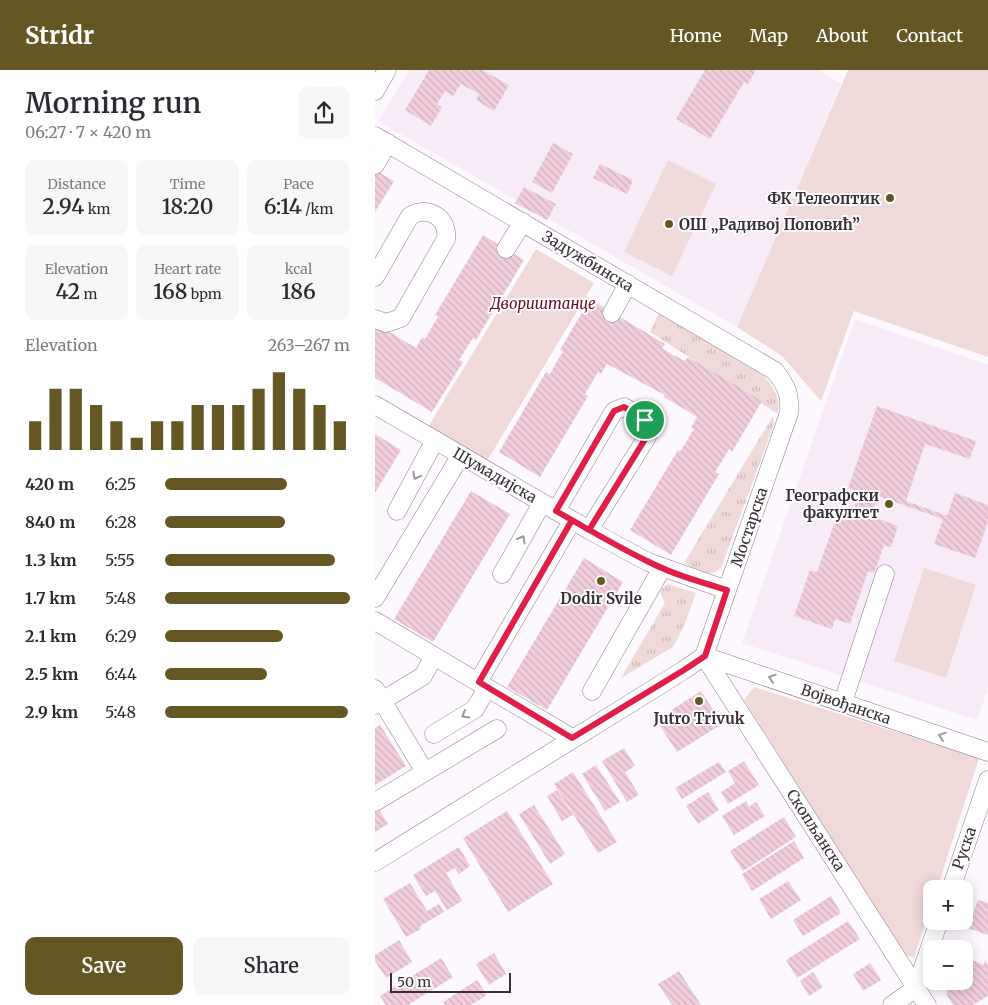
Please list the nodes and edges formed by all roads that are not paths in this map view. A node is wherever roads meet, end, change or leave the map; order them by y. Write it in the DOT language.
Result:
graph roads {
  1 [pos="387,70"];
  2 [pos="375,90"];
  3 [pos="381,139"];
  4 [pos="375,166"];
  5 [pos="523,222"];
  6 [pos="506,249"];
  7 [pos="375,277"];
  8 [pos="627,284"];
  9 [pos="612,312"];
  10 [pos="375,319"];
  11 [pos="790,398"];
  12 [pos="375,405"];
  13 [pos="435,440"];
  14 [pos="461,455"];
  15 [pos="549,507"];
  16 [pos="397,511"];
  17 [pos="572,520"];
  18 [pos="589,530"];
  19 [pos="662,568"];
  20 [pos="502,574"];
  21 [pos="885,574"];
  22 [pos="727,590"];
  23 [pos="375,598"];
  24 [pos="375,621"];
  25 [pos="435,656"];
  26 [pos="705,656"];
  27 [pos="483,685"];
  28 [pos="592,691"];
  29 [pos="377,699"];
  30 [pos="843,702"];
  31 [pos="497,729"];
  32 [pos="434,734"];
  33 [pos="572,738"];
  34 [pos="988,752"];
  35 [pos="425,772"];
  36 [pos="988,780"];
  37 [pos="375,802"];
  38 [pos="375,862"];
  39 [pos="954,880"];
  40 [pos="936,930"];
  41 [pos="916,988"];
  42 [pos="892,1005"];
  43 [pos="927,1005"];
  1 -- 2 [label="street"];
  3 -- 4 [label="street"];
  3 -- 5 [label="street, Задужбинска"];
  5 -- 6 [label="street"];
  5 -- 8 [label="street, Задужбинска"];
  7 -- 10 [label="street"];
  8 -- 9 [label="street"];
  8 -- 11 [label="street, Задужбинска"];
  11 -- 22 [label="street, Мостарска"];
  12 -- 13 [label="street, Шумадијска"];
  13 -- 14 [label="street, Шумадијска"];
  13 -- 16 [label="street, one-way"];
  14 -- 15 [label="street, Шумадијска"];
  14 -- 23 [label="street"];
  15 -- 17 [label="street, Шумадијска"];
  15 -- 18 [label="street"];
  20 -- 15 [label="street, one-way"];
  17 -- 18 [label="street, Шумадијска"];
  17 -- 27 [label="street"];
  18 -- 19 [label="street, Шумадијска"];
  19 -- 22 [label="street, Шумадијска"];
  19 -- 28 [label="street"];
  21 -- 30 [label="street"];
  22 -- 26 [label="street, Мостарска"];
  24 -- 25 [label="street"];
  25 -- 27 [label="street"];
  25 -- 29 [label="street"];
  30 -- 26 [label="street, Војвођанска, one-way"];
  26 -- 33 [label="street"];
  26 -- 41 [label="street, Скопљанска"];
  27 -- 32 [label="street, one-way"];
  27 -- 33 [label="street"];
  29 -- 35 [label="street"];
  34 -- 30 [label="street, Војвођанска, one-way"];
  31 -- 35 [label="street"];
  33 -- 38 [label="street"];
  35 -- 37 [label="street"];
  36 -- 39 [label="street, Руска"];
  40 -- 41 [label="street"];
  41 -- 42 [label="street"];
  41 -- 43 [label="street, Скопљанска"];
}
